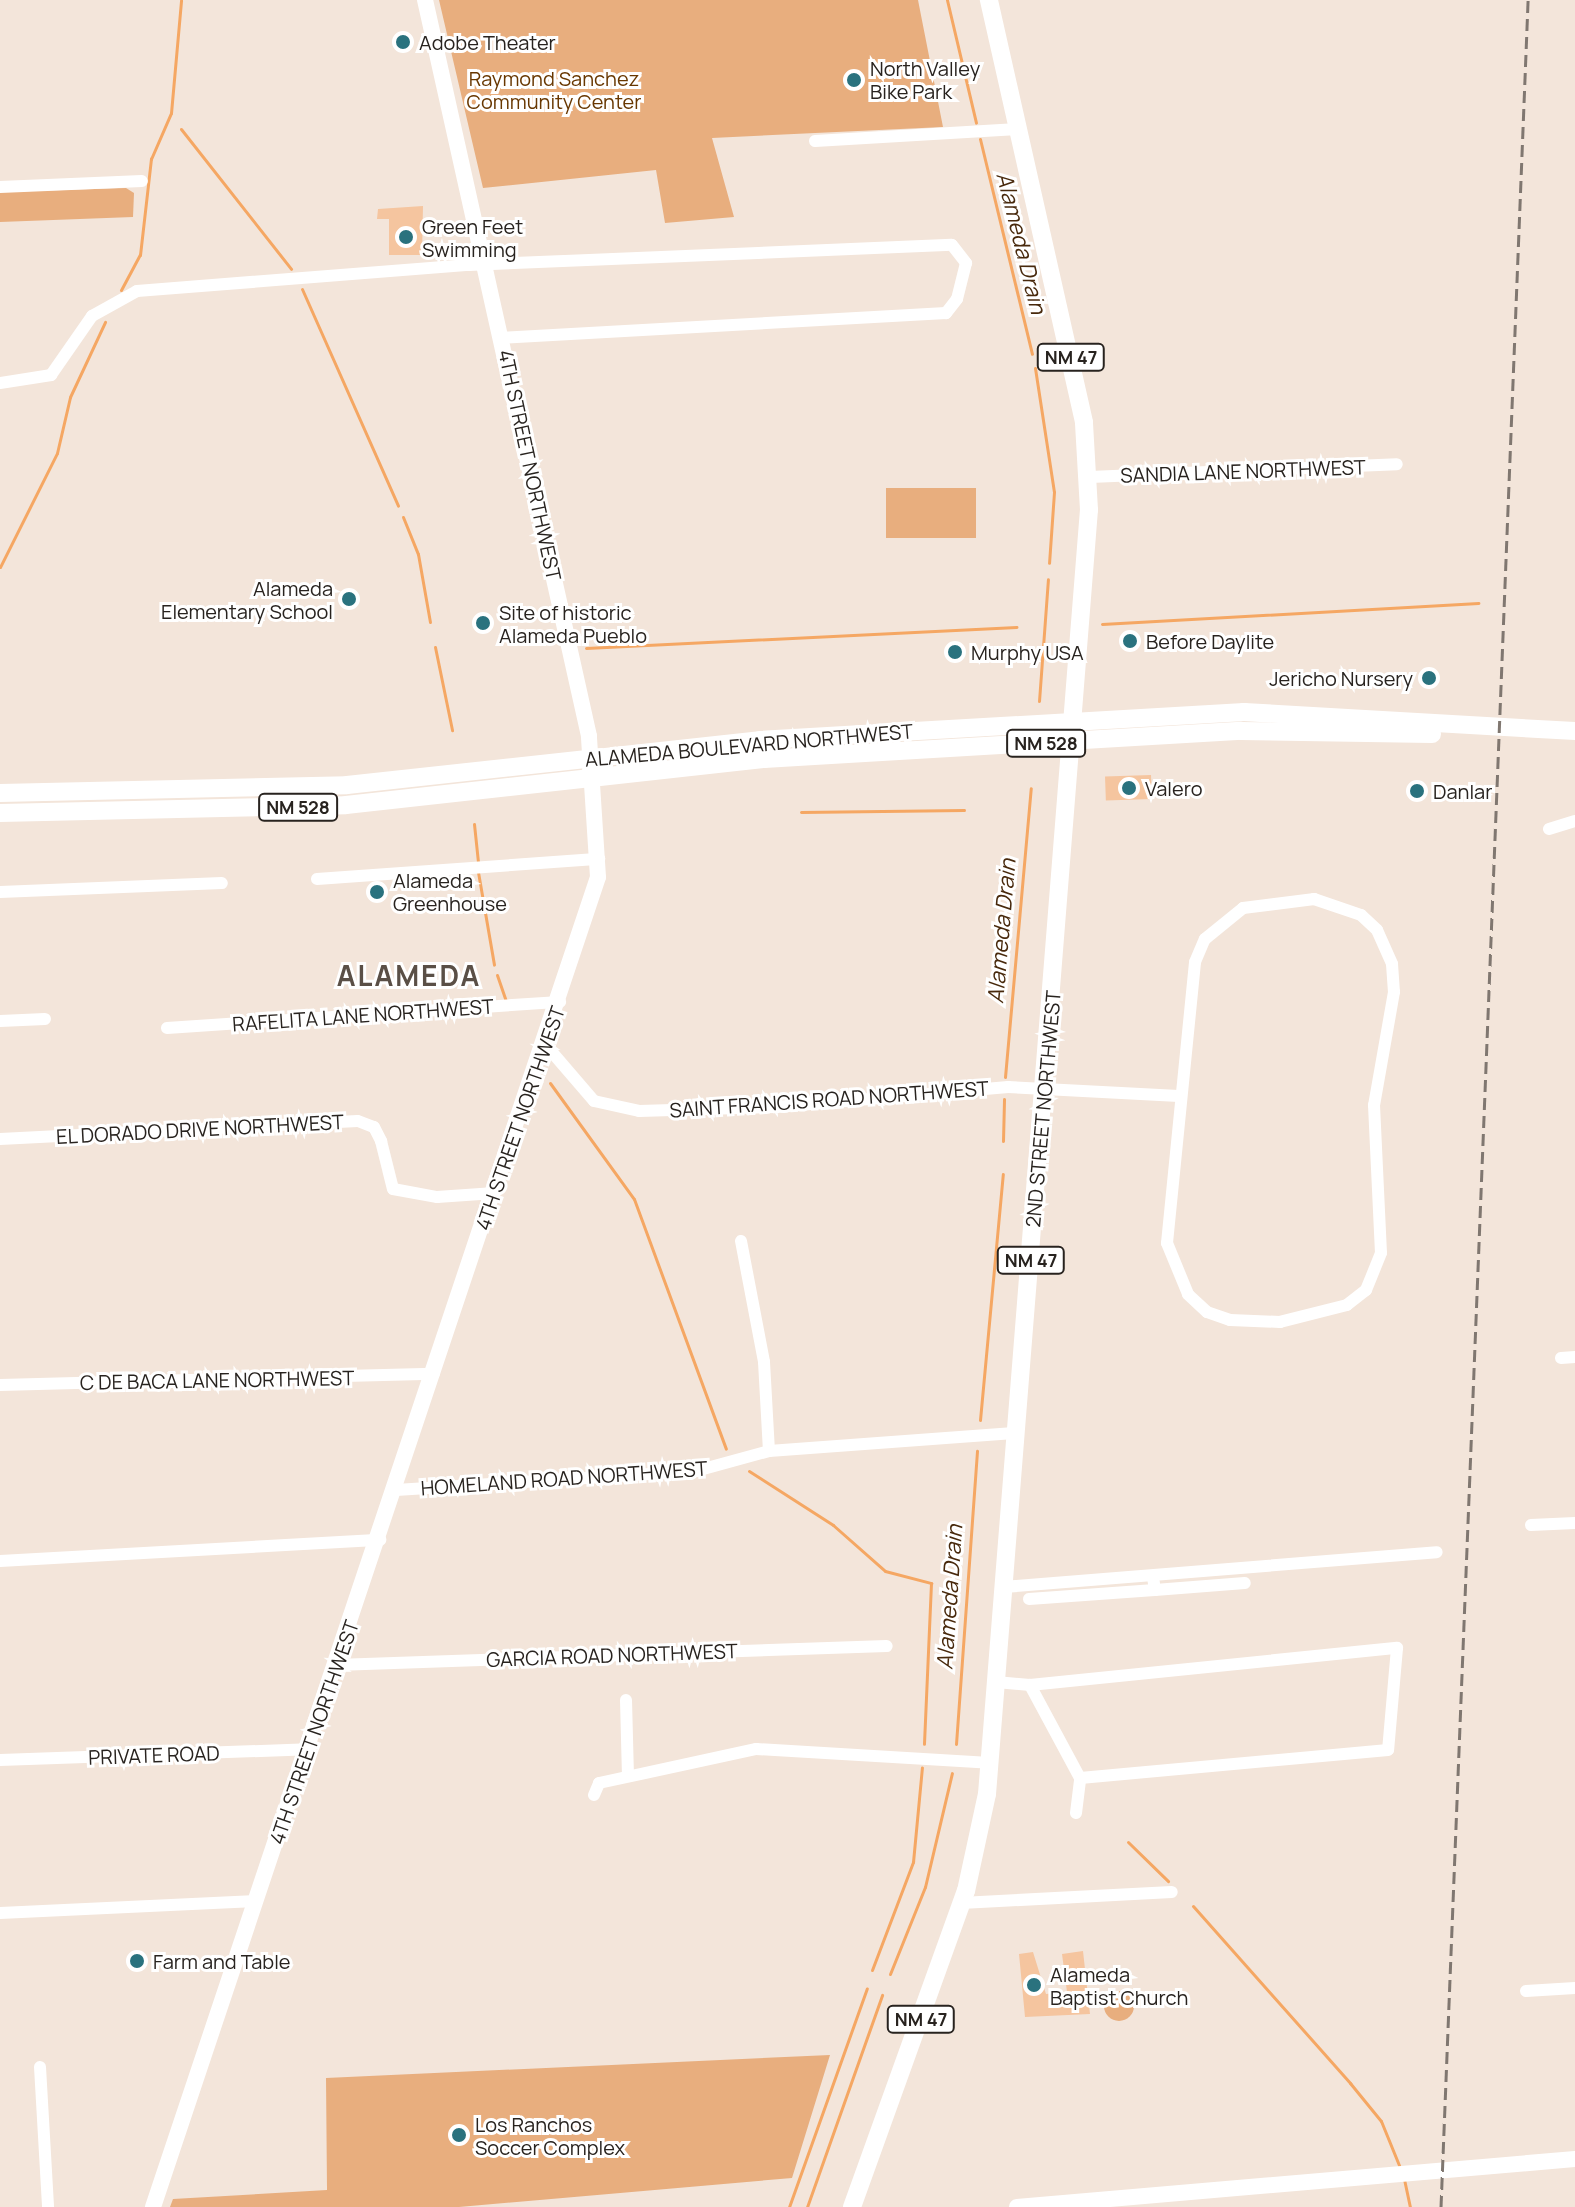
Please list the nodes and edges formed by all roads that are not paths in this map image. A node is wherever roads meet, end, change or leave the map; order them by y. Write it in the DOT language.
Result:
graph roads {
  1 [pos="425,0"];
  2 [pos="989,0"];
  3 [pos="1018,129"];
  4 [pos="815,141"];
  5 [pos="142,181"];
  6 [pos="0,187"];
  7 [pos="486,268"];
  8 [pos="502,338"];
  9 [pos="0,383"];
  10 [pos="1397,464"];
  11 [pos="1090,477"];
  12 [pos="1072,721"];
  13 [pos="1575,731"];
  14 [pos="1498,732"];
  15 [pos="1070,742"];
  16 [pos="1575,743"];
  17 [pos="593,767"];
  18 [pos="0,793"];
  19 [pos="0,813"];
  20 [pos="1575,821"];
  21 [pos="1549,829"];
  22 [pos="599,859"];
  23 [pos="317,879"];
  24 [pos="222,883"];
  25 [pos="0,892"];
  26 [pos="560,1002"];
  27 [pos="45,1019"];
  28 [pos="0,1021"];
  29 [pos="167,1028"];
  30 [pos="545,1044"];
  31 [pos="1045,1088"];
  32 [pos="1179,1096"];
  33 [pos="0,1139"];
  34 [pos="495,1193"];
  35 [pos="741,1241"];
  36 [pos="1575,1357"];
  37 [pos="1561,1358"];
  38 [pos="434,1374"];
  39 [pos="0,1385"];
  40 [pos="1017,1433"];
  41 [pos="769,1451"];
  42 [pos="396,1490"];
  43 [pos="1575,1523"];
  44 [pos="1531,1525"];
  45 [pos="380,1540"];
  46 [pos="1437,1552"];
  47 [pos="0,1561"];
  48 [pos="1245,1583"];
  49 [pos="1154,1584"];
  50 [pos="1004,1587"];
  51 [pos="1029,1599"];
  52 [pos="887,1646"];
  53 [pos="336,1665"];
  54 [pos="996,1682"];
  55 [pos="1030,1685"];
  56 [pos="626,1700"];
  57 [pos="308,1749"];
  58 [pos="0,1760"];
  59 [pos="990,1763"];
  60 [pos="628,1775"];
  61 [pos="1080,1778"];
  62 [pos="594,1795"];
  63 [pos="1076,1813"];
  64 [pos="1172,1892"];
  65 [pos="257,1901"];
  66 [pos="961,1903"];
  67 [pos="0,1913"];
  68 [pos="1575,1988"];
  69 [pos="1526,1991"];
  70 [pos="40,2067"];
  71 [pos="1575,2159"];
  72 [pos="48,2207"];
  73 [pos="153,2207"];
  74 [pos="852,2207"];
  75 [pos="1017,2207"];
  1 -- 7 [label="main road, 4TH STREET NORTHWEST"];
  2 -- 3 [label="main road, 2ND STREET NORTHWEST / NM 47"];
  3 -- 4 [label="street"];
  3 -- 11 [label="main road, 2ND STREET NORTHWEST / NM 47"];
  5 -- 6 [label="street"];
  7 -- 8 [label="main road, 4TH STREET NORTHWEST"];
  7 -- 8 [label="street"];
  7 -- 9 [label="street"];
  8 -- 17 [label="main road, 4TH STREET NORTHWEST"];
  10 -- 11 [label="street, SANDIA LANE NORTHWEST"];
  11 -- 12 [label="main road, 2ND STREET NORTHWEST / NM 47"];
  12 -- 14 [label="main road, ALAMEDA BOULEVARD NORTHWEST / NM 528"];
  12 -- 15 [label="main road, 2ND STREET NORTHWEST / NM 47"];
  12 -- 17 [label="main road, ALAMEDA BOULEVARD NORTHWEST / NM 528"];
  13 -- 14 [label="main road, NM 528"];
  14 -- 15 [label="main road, ALAMEDA BOULEVARD NORTHWEST / NM 528"];
  14 -- 16 [label="main road, NM 528"];
  15 -- 17 [label="main road, ALAMEDA BOULEVARD NORTHWEST / NM 528"];
  15 -- 31 [label="main road, 2ND STREET NORTHWEST / NM 47"];
  17 -- 18 [label="main road, ALAMEDA BOULEVARD NORTHWEST / NM 528"];
  17 -- 19 [label="main road, ALAMEDA BOULEVARD NORTHWEST / NM 528"];
  17 -- 22 [label="main road, 4TH STREET NORTHWEST"];
  20 -- 21 [label="street"];
  22 -- 23 [label="street"];
  22 -- 26 [label="main road, 4TH STREET NORTHWEST"];
  24 -- 25 [label="street"];
  26 -- 29 [label="street, RAFELITA LANE NORTHWEST"];
  26 -- 30 [label="main road, 4TH STREET NORTHWEST"];
  27 -- 28 [label="street"];
  30 -- 31 [label="street, SAINT FRANCIS ROAD NORTHWEST"];
  30 -- 34 [label="main road, 4TH STREET NORTHWEST"];
  31 -- 32 [label="street, SAINT FRANCIS ROAD NORTHWEST"];
  31 -- 40 [label="main road, 2ND STREET NORTHWEST / NM 47"];
  32 -- 32 [label="street"];
  33 -- 34 [label="street, EL DORADO DRIVE NORTHWEST"];
  34 -- 38 [label="main road, 4TH STREET NORTHWEST"];
  35 -- 41 [label="street"];
  36 -- 37 [label="street"];
  38 -- 39 [label="street, C DE BACA LANE NORTHWEST"];
  38 -- 42 [label="main road, 4TH STREET NORTHWEST"];
  40 -- 41 [label="street, HOMELAND ROAD NORTHWEST"];
  40 -- 50 [label="main road, 2ND STREET NORTHWEST / NM 47"];
  41 -- 42 [label="street, HOMELAND ROAD NORTHWEST"];
  42 -- 45 [label="main road, 4TH STREET NORTHWEST"];
  43 -- 44 [label="street"];
  45 -- 47 [label="street"];
  45 -- 53 [label="main road, 4TH STREET NORTHWEST"];
  46 -- 49 [label="street"];
  48 -- 49 [label="street"];
  49 -- 50 [label="street"];
  49 -- 51 [label="street"];
  50 -- 54 [label="main road, 2ND STREET NORTHWEST / NM 47"];
  52 -- 53 [label="street, GARCIA ROAD NORTHWEST"];
  53 -- 57 [label="main road, 4TH STREET NORTHWEST"];
  54 -- 55 [label="street"];
  54 -- 59 [label="main road, 2ND STREET NORTHWEST / NM 47"];
  55 -- 61 [label="street"];
  55 -- 61 [label="street"];
  56 -- 60 [label="street"];
  57 -- 58 [label="street, PRIVATE ROAD"];
  57 -- 65 [label="main road, 4TH STREET NORTHWEST"];
  59 -- 60 [label="street"];
  59 -- 66 [label="main road, 2ND STREET NORTHWEST / NM 47"];
  60 -- 62 [label="street"];
  61 -- 63 [label="street"];
  64 -- 66 [label="street"];
  65 -- 67 [label="street"];
  65 -- 73 [label="main road, 4TH STREET NORTHWEST"];
  66 -- 74 [label="main road, 2ND STREET NORTHWEST / NM 47"];
  68 -- 69 [label="street"];
  70 -- 72 [label="street"];
  71 -- 75 [label="main road"];
}
